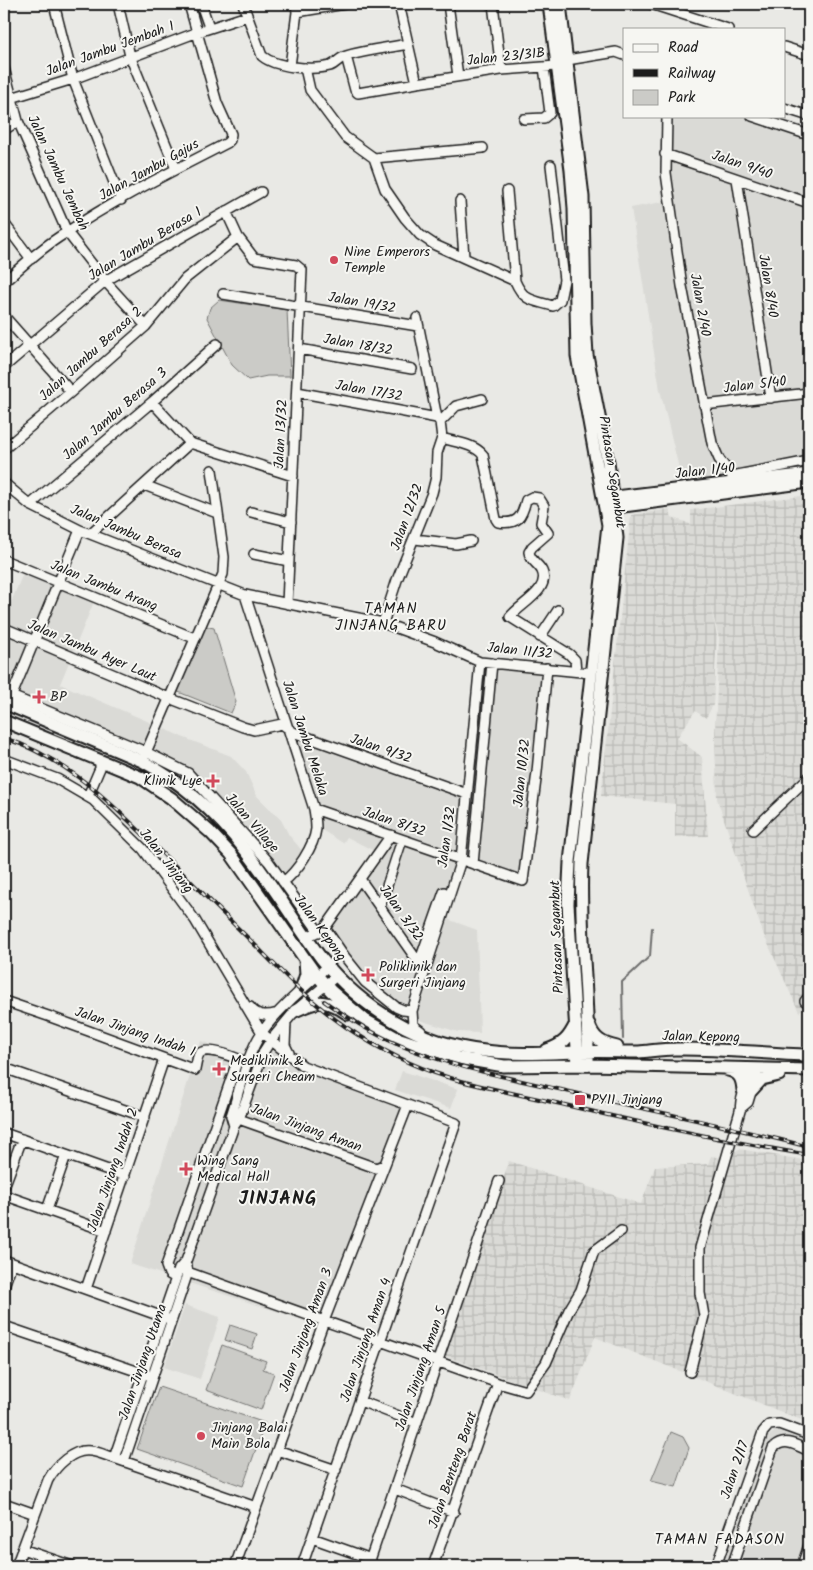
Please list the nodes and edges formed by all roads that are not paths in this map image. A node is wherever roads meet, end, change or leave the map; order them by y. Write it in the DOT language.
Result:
graph roads {
  1 [pos="54,4"];
  2 [pos="118,4"];
  3 [pos="188,4"];
  4 [pos="201,4"];
  5 [pos="243,4"];
  6 [pos="345,4"];
  7 [pos="400,4"];
  8 [pos="448,4"];
  9 [pos="493,4"];
  10 [pos="560,4"];
  11 [pos="651,4"];
  12 [pos="296,8"];
  13 [pos="550,9"];
  14 [pos="247,16"];
  15 [pos="210,27"];
  16 [pos="725,28"];
  17 [pos="198,32"];
  18 [pos="408,44"];
  19 [pos="786,48"];
  20 [pos="620,54"];
  21 [pos="809,55"];
  22 [pos="130,56"];
  23 [pos="346,56"];
  24 [pos="567,60"];
  25 [pos="290,66"];
  26 [pos="556,66"];
  27 [pos="544,67"];
  28 [pos="4,68"];
  29 [pos="305,68"];
  30 [pos="501,70"];
  31 [pos="458,76"];
  32 [pos="72,79"];
  33 [pos="416,81"];
  34 [pos="11,98"];
  35 [pos="786,109"];
  36 [pos="809,116"];
  37 [pos="667,118"];
  38 [pos="758,118"];
  39 [pos="524,119"];
  40 [pos="18,121"];
  41 [pos="4,130"];
  42 [pos="566,135"];
  43 [pos="809,135"];
  44 [pos="483,148"];
  45 [pos="665,154"];
  46 [pos="374,158"];
  47 [pos="551,165"];
  48 [pos="176,170"];
  49 [pos="737,179"];
  50 [pos="507,191"];
  51 [pos="261,192"];
  52 [pos="121,200"];
  53 [pos="460,201"];
  54 [pos="809,203"];
  55 [pos="226,211"];
  56 [pos="4,222"];
  57 [pos="67,232"];
  58 [pos="238,237"];
  59 [pos="464,257"];
  60 [pos="31,259"];
  61 [pos="515,281"];
  62 [pos="4,282"];
  63 [pos="105,282"];
  64 [pos="223,294"];
  65 [pos="302,306"];
  66 [pos="4,316"];
  67 [pos="417,322"];
  68 [pos="146,326"];
  69 [pos="217,344"];
  70 [pos="30,345"];
  71 [pos="299,349"];
  72 [pos="4,367"];
  73 [pos="412,369"];
  74 [pos="71,392"];
  75 [pos="297,392"];
  76 [pos="809,393"];
  77 [pos="771,398"];
  78 [pos="482,399"];
  79 [pos="152,402"];
  80 [pos="704,405"];
  81 [pos="439,420"];
  82 [pos="442,438"];
  83 [pos="190,443"];
  84 [pos="4,449"];
  85 [pos="809,461"];
  86 [pos="608,462"];
  87 [pos="212,470"];
  88 [pos="809,474"];
  89 [pos="293,476"];
  90 [pos="809,482"];
  91 [pos="4,483"];
  92 [pos="733,483"];
  93 [pos="144,484"];
  94 [pos="634,499"];
  95 [pos="609,503"];
  96 [pos="30,505"];
  97 [pos="251,512"];
  98 [pos="217,513"];
  99 [pos="291,522"];
  100 [pos="80,530"];
  101 [pos="90,533"];
  102 [pos="617,538"];
  103 [pos="415,539"];
  104 [pos="471,541"];
  105 [pos="254,554"];
  106 [pos="4,560"];
  107 [pos="289,561"];
  108 [pos="60,582"];
  109 [pos="219,586"];
  110 [pos="245,595"];
  111 [pos="287,604"];
  112 [pos="558,610"];
  113 [pos="383,623"];
  114 [pos="4,628"];
  115 [pos="607,633"];
  116 [pos="540,637"];
  117 [pos="194,638"];
  118 [pos="34,642"];
  119 [pos="480,662"];
  120 [pos="492,663"];
  121 [pos="547,668"];
  122 [pos="576,671"];
  123 [pos="591,673"];
  124 [pos="169,698"];
  125 [pos="7,699"];
  126 [pos="4,721"];
  127 [pos="288,727"];
  128 [pos="144,757"];
  129 [pos="4,759"];
  130 [pos="97,759"];
  131 [pos="809,777"];
  132 [pos="467,794"];
  133 [pos="88,796"];
  134 [pos="314,809"];
  135 [pos="753,830"];
  136 [pos="390,836"];
  137 [pos="402,840"];
  138 [pos="449,856"];
  139 [pos="461,860"];
  140 [pos="473,864"];
  141 [pos="360,879"];
  142 [pos="523,881"];
  143 [pos="283,882"];
  144 [pos="380,907"];
  145 [pos="322,930"];
  146 [pos="307,938"];
  147 [pos="305,958"];
  148 [pos="423,965"];
  149 [pos="328,966"];
  150 [pos="336,976"];
  151 [pos="321,980"];
  152 [pos="301,990"];
  153 [pos="4,1001"];
  154 [pos="246,1004"];
  155 [pos="375,1009"];
  156 [pos="295,1011"];
  157 [pos="412,1011"];
  158 [pos="278,1014"];
  159 [pos="287,1020"];
  160 [pos="365,1020"];
  161 [pos="588,1020"];
  162 [pos="576,1023"];
  163 [pos="262,1032"];
  164 [pos="271,1040"];
  165 [pos="469,1048"];
  166 [pos="583,1051"];
  167 [pos="639,1052"];
  168 [pos="539,1053"];
  169 [pos="809,1056"];
  170 [pos="164,1059"];
  171 [pos="238,1059"];
  172 [pos="294,1059"];
  173 [pos="248,1063"];
  174 [pos="583,1065"];
  175 [pos="754,1067"];
  176 [pos="4,1068"];
  177 [pos="725,1068"];
  178 [pos="809,1070"];
  179 [pos="747,1090"];
  180 [pos="408,1105"];
  181 [pos="219,1114"];
  182 [pos="145,1117"];
  183 [pos="235,1120"];
  184 [pos="456,1123"];
  185 [pos="4,1133"];
  186 [pos="22,1139"];
  187 [pos="66,1155"];
  188 [pos="201,1164"];
  189 [pos="384,1165"];
  190 [pos="218,1170"];
  191 [pos="125,1176"];
  192 [pos="500,1181"];
  193 [pos="4,1187"];
  194 [pos="4,1195"];
  195 [pos="47,1210"];
  196 [pos="106,1231"];
  197 [pos="621,1231"];
  198 [pos="8,1261"];
  199 [pos="186,1261"];
  200 [pos="188,1272"];
  201 [pos="177,1274"];
  202 [pos="4,1286"];
  203 [pos="86,1289"];
  204 [pos="162,1316"];
  205 [pos="172,1320"];
  206 [pos="324,1321"];
  207 [pos="4,1326"];
  208 [pos="380,1341"];
  209 [pos="438,1362"];
  210 [pos="690,1372"];
  211 [pos="143,1373"];
  212 [pos="153,1377"];
  213 [pos="498,1383"];
  214 [pos="360,1401"];
  215 [pos="417,1423"];
  216 [pos="809,1435"];
  217 [pos="277,1450"];
  218 [pos="809,1450"];
  219 [pos="114,1458"];
  220 [pos="124,1461"];
  221 [pos="336,1470"];
  222 [pos="395,1488"];
  223 [pos="4,1503"];
  224 [pos="256,1507"];
  225 [pos="454,1512"];
  226 [pos="35,1514"];
  227 [pos="312,1538"];
  228 [pos="809,1545"];
  229 [pos="22,1549"];
  230 [pos="370,1563"];
  231 [pos="16,1566"];
  232 [pos="72,1566"];
  233 [pos="235,1566"];
  234 [pos="302,1566"];
  235 [pos="433,1566"];
  236 [pos="716,1566"];
  237 [pos="732,1566"];
  238 [pos="802,1566"];
  1 -- 32 [label="street"];
  2 -- 22 [label="street"];
  3 -- 17 [label="street"];
  4 -- 15 [label="street"];
  5 -- 14 [label="street"];
  6 -- 12 [label="street"];
  7 -- 18 [label="street"];
  8 -- 31 [label="street, Jalan 23/31B"];
  9 -- 30 [label="street"];
  10 -- 24 [label="main road, Pintasan Segambut"];
  11 -- 16 [label="street"];
  12 -- 25 [label="street"];
  13 -- 24 [label="main road"];
  13 -- 26 [label="main road, Pintasan Segambut"];
  14 -- 15 [label="street, Jalan Jambu Jembah 1"];
  14 -- 25 [label="street"];
  15 -- 17 [label="street, Jalan Jambu Jembah 1"];
  17 -- 22 [label="street, Jalan Jambu Jembah 1"];
  17 -- 48 [label="street, Jalan Jambu Gajus"];
  18 -- 23 [label="street"];
  18 -- 33 [label="street"];
  19 -- 21 [label="street"];
  20 -- 24 [label="street"];
  22 -- 32 [label="street, Jalan Jambu Jembah 1"];
  22 -- 48 [label="street"];
  23 -- 29 [label="street"];
  23 -- 33 [label="street, Jalan 23/31B"];
  24 -- 42 [label="main road"];
  24 -- 86 [label="main road, Pintasan Segambut"];
  25 -- 29 [label="street"];
  26 -- 27 [label="street, Jalan 23/31B"];
  26 -- 42 [label="main road, Pintasan Segambut"];
  27 -- 30 [label="street, Jalan 23/31B"];
  27 -- 39 [label="street"];
  28 -- 34 [label="street, Jalan Jambu Jembah"];
  29 -- 46 [label="street"];
  30 -- 31 [label="street, Jalan 23/31B"];
  31 -- 33 [label="street, Jalan 23/31B"];
  32 -- 34 [label="street, Jalan Jambu Jembah 1"];
  32 -- 52 [label="street"];
  34 -- 40 [label="street, Jalan Jambu Jembah"];
  35 -- 36 [label="street"];
  37 -- 45 [label="street, Jalan 2/40"];
  38 -- 43 [label="street"];
  40 -- 41 [label="street"];
  40 -- 57 [label="street, Jalan Jambu Jembah"];
  42 -- 95 [label="main road, Pintasan Segambut"];
  44 -- 46 [label="street"];
  45 -- 49 [label="street, Jalan 9/40"];
  45 -- 80 [label="street, Jalan 2/40"];
  46 -- 59 [label="street"];
  47 -- 61 [label="street"];
  48 -- 52 [label="street, Jalan Jambu Gajus"];
  49 -- 54 [label="street, Jalan 9/40"];
  49 -- 77 [label="street, Jalan 8/40"];
  50 -- 61 [label="street"];
  51 -- 55 [label="street, Jalan Jambu Berasa 1"];
  52 -- 57 [label="street, Jalan Jambu Gajus"];
  53 -- 59 [label="street"];
  55 -- 58 [label="street"];
  55 -- 63 [label="street, Jalan Jambu Berasa 1"];
  56 -- 60 [label="street"];
  57 -- 60 [label="street, Jalan Jambu Gajus"];
  57 -- 63 [label="street, Jalan Jambu Jembah"];
  58 -- 65 [label="street, Jalan 13/32"];
  58 -- 68 [label="street, Jalan Jambu Berasa 2"];
  59 -- 61 [label="street"];
  60 -- 62 [label="street, Jalan Jambu Gajus"];
  63 -- 68 [label="street, Jalan Jambu Jembah"];
  63 -- 70 [label="street, Jalan Jambu Berasa 1"];
  64 -- 65 [label="street, Jalan 19/32"];
  65 -- 67 [label="street, Jalan 19/32"];
  65 -- 71 [label="street, Jalan 13/32"];
  66 -- 70 [label="street"];
  67 -- 81 [label="street, Jalan 12/32"];
  68 -- 74 [label="street, Jalan Jambu Berasa 2"];
  69 -- 79 [label="street, Jalan Jambu Berasa 3"];
  70 -- 72 [label="street, Jalan Jambu Berasa 1"];
  70 -- 74 [label="street"];
  71 -- 73 [label="street, Jalan 18/32"];
  71 -- 75 [label="street, Jalan 13/32"];
  74 -- 84 [label="street, Jalan Jambu Berasa 2"];
  75 -- 81 [label="street, Jalan 17/32"];
  75 -- 89 [label="street, Jalan 13/32"];
  76 -- 77 [label="street, Jalan 5/40"];
  77 -- 80 [label="street, Jalan 5/40"];
  78 -- 81 [label="street"];
  79 -- 83 [label="street"];
  79 -- 96 [label="street, Jalan Jambu Berasa 3"];
  80 -- 92 [label="street, Jalan 2/40"];
  81 -- 82 [label="street, Jalan 12/32"];
  82 -- 103 [label="street, Jalan 12/32"];
  82 -- 116 [label="street"];
  83 -- 89 [label="street"];
  83 -- 93 [label="street"];
  85 -- 92 [label="street"];
  86 -- 94 [label="main road"];
  86 -- 95 [label="main road, Pintasan Segambut"];
  87 -- 98 [label="street"];
  88 -- 92 [label="main road, Jalan 1/40"];
  89 -- 99 [label="street, Jalan 13/32"];
  90 -- 92 [label="main road, Jalan 1/40"];
  91 -- 96 [label="street, Jalan Jambu Berasa"];
  92 -- 94 [label="main road, Jalan 1/40"];
  93 -- 98 [label="street"];
  93 -- 101 [label="street"];
  94 -- 95 [label="main road, Jalan 1/40"];
  94 -- 102 [label="main road"];
  95 -- 102 [label="main road, Pintasan Segambut"];
  95 -- 123 [label="main road, Pintasan Segambut"];
  96 -- 100 [label="street, Jalan Jambu Berasa"];
  97 -- 99 [label="street"];
  98 -- 109 [label="street"];
  99 -- 107 [label="street, Jalan 13/32"];
  100 -- 101 [label="street, Jalan Jambu Berasa"];
  100 -- 108 [label="street"];
  101 -- 109 [label="street, Jalan Jambu Berasa"];
  102 -- 115 [label="main road, Pintasan Segambut"];
  103 -- 104 [label="street"];
  103 -- 113 [label="street, Jalan 12/32"];
  105 -- 107 [label="street"];
  106 -- 108 [label="street, Jalan Jambu Arang"];
  107 -- 111 [label="street, Jalan 13/32"];
  108 -- 117 [label="street, Jalan Jambu Arang"];
  108 -- 118 [label="street"];
  109 -- 110 [label="street, Jalan Jambu Berasa"];
  109 -- 117 [label="street"];
  110 -- 111 [label="street, Jalan 11/32"];
  110 -- 127 [label="street, Jalan Jambu Melaka"];
  111 -- 113 [label="street, Jalan 11/32"];
  112 -- 116 [label="street"];
  113 -- 119 [label="street, Jalan 11/32"];
  114 -- 118 [label="street, Jalan Jambu Ayer Laut"];
  115 -- 123 [label="main road"];
  115 -- 161 [label="main road, Pintasan Segambut"];
  116 -- 122 [label="street"];
  117 -- 124 [label="street"];
  118 -- 124 [label="street, Jalan Jambu Ayer Laut"];
  118 -- 125 [label="street"];
  119 -- 120 [label="street, Jalan 11/32"];
  119 -- 132 [label="street, Jalan 1/32"];
  120 -- 121 [label="street, Jalan 11/32"];
  120 -- 140 [label="street"];
  121 -- 122 [label="street, Jalan 11/32"];
  121 -- 142 [label="street, Jalan 10/32"];
  122 -- 123 [label="street, Jalan 11/32"];
  123 -- 162 [label="main road, Pintasan Segambut"];
  124 -- 127 [label="street, Jalan Jambu Ayer Laut"];
  124 -- 128 [label="street"];
  125 -- 128 [label="main road, Jalan Kepong"];
  126 -- 130 [label="main road"];
  127 -- 132 [label="street, Jalan 9/32"];
  127 -- 134 [label="street, Jalan Jambu Melaka"];
  128 -- 143 [label="street, Jalan Village"];
  128 -- 146 [label="main road, Jalan Kepong"];
  129 -- 133 [label="street, Jalan Jinjang"];
  130 -- 133 [label="street"];
  130 -- 147 [label="main road"];
  131 -- 135 [label="street"];
  132 -- 139 [label="street, Jalan 1/32"];
  133 -- 154 [label="street, Jalan Jinjang"];
  134 -- 136 [label="street, Jalan 8/32"];
  134 -- 143 [label="street, Jalan Jambu Melaka"];
  136 -- 137 [label="street, Jalan 8/32"];
  136 -- 141 [label="street"];
  137 -- 138 [label="street, Jalan 8/32"];
  137 -- 144 [label="street"];
  138 -- 139 [label="street, Jalan 8/32"];
  138 -- 148 [label="street"];
  139 -- 140 [label="street, Jalan 8/32"];
  139 -- 148 [label="street, Jalan 1/32"];
  140 -- 142 [label="street, Jalan 8/32"];
  141 -- 144 [label="street, Jalan 3/32"];
  141 -- 145 [label="street"];
  143 -- 145 [label="street, Jalan Village"];
  144 -- 148 [label="street, Jalan 3/32"];
  145 -- 146 [label="street"];
  145 -- 157 [label="street, Jalan Village"];
  146 -- 149 [label="main road, Jalan Kepong"];
  147 -- 151 [label="main road"];
  147 -- 152 [label="main road"];
  148 -- 157 [label="street, Jalan 1/32"];
  149 -- 150 [label="main road, Jalan Kepong"];
  149 -- 151 [label="street, Jalan Jinjang Utama"];
  150 -- 151 [label="street, Jalan Jinjang Utama"];
  150 -- 155 [label="main road, Jalan Kepong"];
  151 -- 152 [label="street, Jalan Jinjang Utama"];
  151 -- 156 [label="street, Jalan Jinjang Utama"];
  151 -- 160 [label="main road"];
  152 -- 158 [label="street, Jalan Jinjang Utama"];
  153 -- 170 [label="street, Jalan Jinjang Indah 1"];
  154 -- 158 [label="street, Jalan Jinjang"];
  154 -- 163 [label="street, Jalan Jinjang"];
  155 -- 157 [label="street"];
  155 -- 165 [label="main road, Jalan Kepong"];
  156 -- 159 [label="street, Jalan Jinjang Utama"];
  156 -- 160 [label="main road"];
  157 -- 165 [label="street"];
  158 -- 163 [label="street, Jalan Jinjang Utama"];
  159 -- 164 [label="street, Jalan Jinjang Utama"];
  159 -- 172 [label="street"];
  160 -- 174 [label="main road"];
  161 -- 166 [label="main road, Pintasan Segambut"];
  161 -- 167 [label="main road"];
  162 -- 166 [label="main road, Pintasan Segambut"];
  162 -- 168 [label="main road"];
  163 -- 164 [label="street, Jalan Jinjang"];
  163 -- 173 [label="street, Jalan Jinjang Utama"];
  164 -- 172 [label="street, Jalan Jinjang"];
  164 -- 183 [label="street, Jalan Jinjang Utama"];
  165 -- 168 [label="main road, Jalan Kepong"];
  166 -- 167 [label="main road, Jalan Kepong"];
  166 -- 168 [label="main road, Jalan Kepong"];
  166 -- 174 [label="main road, Pintasan Segambut"];
  167 -- 169 [label="main road, Jalan Kepong"];
  167 -- 175 [label="main road"];
  169 -- 175 [label="main road"];
  170 -- 171 [label="street, Jalan Jinjang Indah 1"];
  170 -- 182 [label="street, Jalan Jinjang Indah 2"];
  171 -- 173 [label="street, Jalan Jinjang Indah 1"];
  171 -- 181 [label="street"];
  172 -- 180 [label="street, Jalan Jinjang"];
  173 -- 183 [label="street, Jalan Jinjang Utama"];
  174 -- 177 [label="main road"];
  175 -- 177 [label="main road"];
  175 -- 178 [label="main road"];
  175 -- 179 [label="street"];
  176 -- 182 [label="street"];
  177 -- 179 [label="main road"];
  178 -- 179 [label="main road"];
  179 -- 210 [label="street"];
  180 -- 184 [label="street, Jalan Jinjang"];
  180 -- 189 [label="street, Jalan Jinjang Aman 3"];
  181 -- 183 [label="street, Jalan Jinjang Aman"];
  181 -- 188 [label="street"];
  182 -- 191 [label="street, Jalan Jinjang Indah 2"];
  183 -- 189 [label="street, Jalan Jinjang Aman"];
  183 -- 190 [label="street, Jalan Jinjang Utama"];
  184 -- 208 [label="street, Jalan Jinjang Aman 4"];
  185 -- 186 [label="street"];
  186 -- 187 [label="street"];
  186 -- 193 [label="street"];
  187 -- 191 [label="street"];
  187 -- 195 [label="street"];
  188 -- 190 [label="street"];
  188 -- 201 [label="street"];
  189 -- 206 [label="street, Jalan Jinjang Aman 3"];
  190 -- 199 [label="street, Jalan Jinjang Utama"];
  191 -- 196 [label="street, Jalan Jinjang Indah 2"];
  192 -- 209 [label="street, Jalan Jinjang Aman 5"];
  194 -- 195 [label="street"];
  195 -- 196 [label="street"];
  196 -- 203 [label="street, Jalan Jinjang Indah 2"];
  197 -- 213 [label="street"];
  198 -- 202 [label="street"];
  198 -- 203 [label="street"];
  199 -- 200 [label="street, Jalan Jinjang Utama"];
  199 -- 201 [label="street, Jalan Jinjang Utama"];
  200 -- 201 [label="street"];
  200 -- 205 [label="street, Jalan Jinjang Utama"];
  200 -- 206 [label="street"];
  201 -- 204 [label="street, Jalan Jinjang Utama"];
  203 -- 204 [label="street"];
  204 -- 205 [label="street"];
  204 -- 211 [label="street, Jalan Jinjang Utama"];
  205 -- 212 [label="street, Jalan Jinjang Utama"];
  206 -- 208 [label="street"];
  206 -- 217 [label="street, Jalan Jinjang Aman 3"];
  207 -- 211 [label="street"];
  208 -- 209 [label="street"];
  208 -- 214 [label="street, Jalan Jinjang Aman 4"];
  209 -- 213 [label="street"];
  209 -- 215 [label="street, Jalan Jinjang Aman 5"];
  211 -- 212 [label="street"];
  211 -- 219 [label="street, Jalan Jinjang Utama"];
  212 -- 220 [label="street, Jalan Jinjang Utama"];
  213 -- 225 [label="street, Jalan Benteng Barat"];
  214 -- 215 [label="street"];
  214 -- 221 [label="street, Jalan Jinjang Aman 4"];
  215 -- 222 [label="street, Jalan Jinjang Aman 5"];
  216 -- 236 [label="street, Jalan 2/17"];
  217 -- 221 [label="street"];
  217 -- 224 [label="street, Jalan Jinjang Aman 3"];
  218 -- 237 [label="street"];
  219 -- 220 [label="street"];
  219 -- 226 [label="street"];
  220 -- 224 [label="street"];
  221 -- 227 [label="street, Jalan Jinjang Aman 4"];
  222 -- 225 [label="street"];
  222 -- 230 [label="street, Jalan Jinjang Aman 5"];
  223 -- 226 [label="street"];
  224 -- 233 [label="street, Jalan Jinjang Aman 3"];
  225 -- 235 [label="street, Jalan Benteng Barat"];
  226 -- 229 [label="street"];
  227 -- 230 [label="street"];
  227 -- 234 [label="street, Jalan Jinjang Aman 4"];
  228 -- 238 [label="street"];
  229 -- 231 [label="street"];
  229 -- 232 [label="street"];
}
